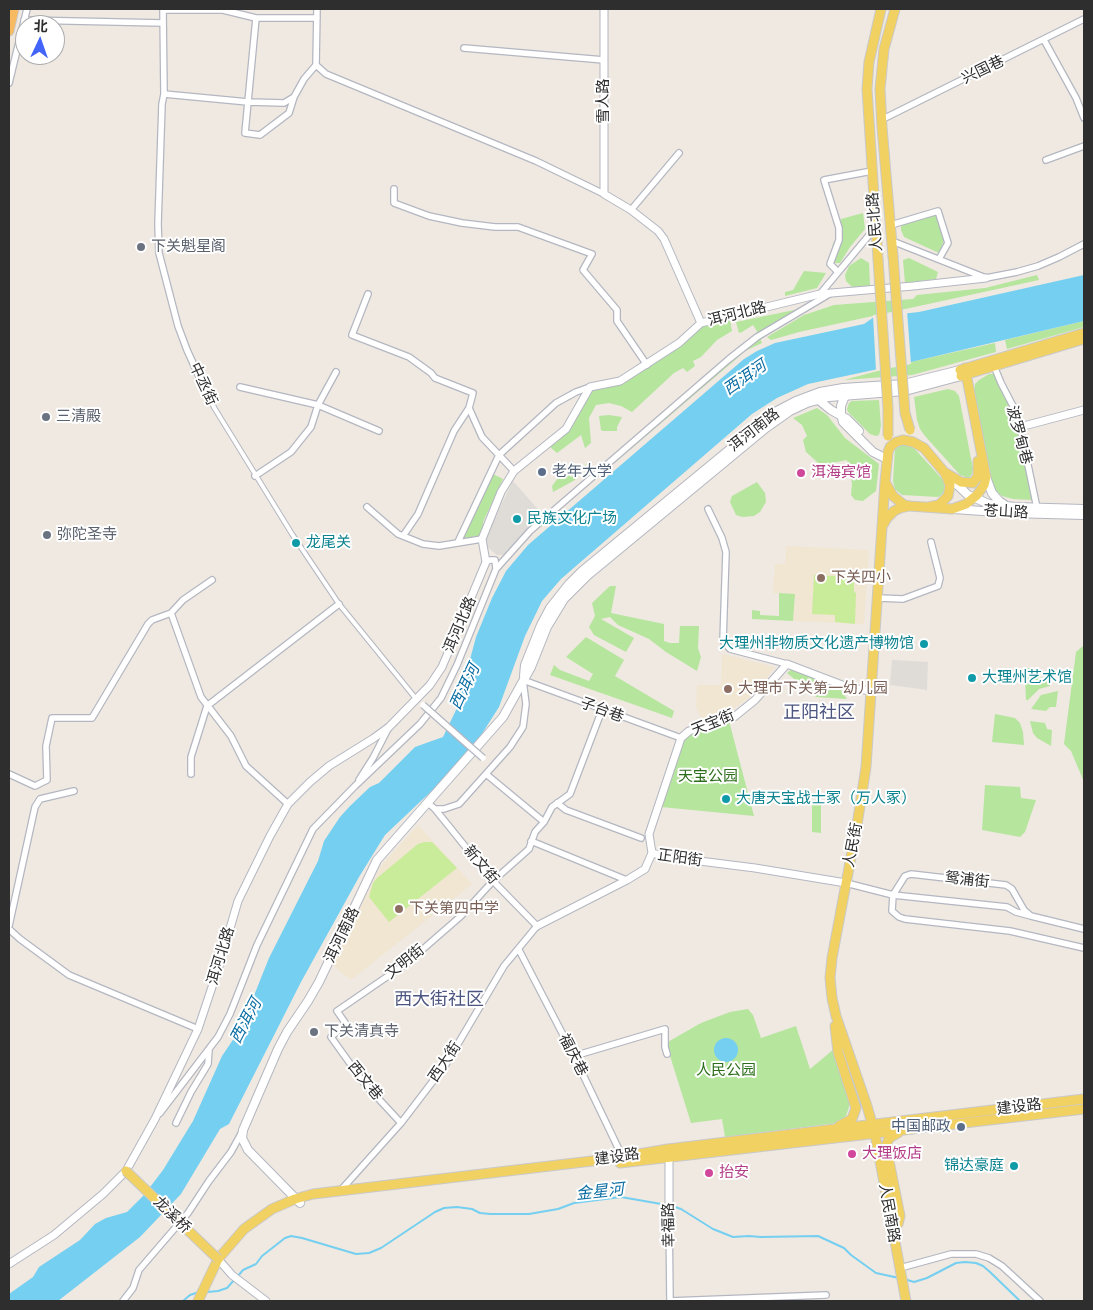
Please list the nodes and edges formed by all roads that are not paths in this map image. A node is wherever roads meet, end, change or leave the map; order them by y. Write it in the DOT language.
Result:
graph roads {
  1 [pos="14,9"];
  2 [pos="317,9"];
  3 [pos="604,9"];
  4 [pos="881,9"];
  5 [pos="895,9"];
  6 [pos="163,10"];
  7 [pos="204,10"];
  8 [pos="256,18"];
  9 [pos="317,18"];
  10 [pos="1084,19"];
  11 [pos="65,21"];
  12 [pos="164,23"];
  13 [pos="9,31"];
  14 [pos="1044,40"];
  15 [pos="464,48"];
  16 [pos="15,58"];
  17 [pos="604,60"];
  18 [pos="316,65"];
  19 [pos="9,83"];
  20 [pos="164,94"];
  21 [pos="294,97"];
  22 [pos="248,102"];
  23 [pos="1084,118"];
  24 [pos="881,120"];
  25 [pos="1084,146"];
  26 [pos="679,153"];
  27 [pos="1046,160"];
  28 [pos="872,171"];
  29 [pos="394,189"];
  30 [pos="604,194"];
  31 [pos="631,210"];
  32 [pos="890,225"];
  33 [pos="876,228"];
  34 [pos="892,241"];
  35 [pos="1084,244"];
  36 [pos="939,260"];
  37 [pos="838,272"];
  38 [pos="986,278"];
  39 [pos="833,292"];
  40 [pos="368,294"];
  41 [pos="820,294"];
  42 [pos="701,323"];
  43 [pos="1084,339"];
  44 [pos="646,365"];
  45 [pos="994,366"];
  46 [pos="336,372"];
  47 [pos="963,372"];
  48 [pos="240,387"];
  49 [pos="590,387"];
  50 [pos="857,388"];
  51 [pos="207,394"];
  52 [pos="848,394"];
  53 [pos="814,397"];
  54 [pos="318,405"];
  55 [pos="469,408"];
  56 [pos="1084,410"];
  57 [pos="841,417"];
  58 [pos="1020,427"];
  59 [pos="379,431"];
  60 [pos="924,448"];
  61 [pos="499,455"];
  62 [pos="886,459"];
  63 [pos="514,471"];
  64 [pos="946,473"];
  65 [pos="255,476"];
  66 [pos="986,476"];
  67 [pos="885,482"];
  68 [pos="974,498"];
  69 [pos="910,506"];
  70 [pos="367,507"];
  71 [pos="928,507"];
  72 [pos="1015,507"];
  73 [pos="1036,508"];
  74 [pos="708,509"];
  75 [pos="949,509"];
  76 [pos="1084,509"];
  77 [pos="1084,515"];
  78 [pos="882,528"];
  79 [pos="404,536"];
  80 [pos="482,539"];
  81 [pos="458,542"];
  82 [pos="930,542"];
  83 [pos="486,562"];
  84 [pos="496,569"];
  85 [pos="212,580"];
  86 [pos="878,598"];
  87 [pos="339,604"];
  88 [pos="171,613"];
  89 [pos="786,664"];
  90 [pos="523,680"];
  91 [pos="872,691"];
  92 [pos="416,700"];
  93 [pos="208,706"];
  94 [pos="602,710"];
  95 [pos="389,727"];
  96 [pos="681,738"];
  97 [pos="492,766"];
  98 [pos="9,774"];
  99 [pos="191,774"];
  100 [pos="486,774"];
  101 [pos="355,786"];
  102 [pos="74,791"];
  103 [pos="428,803"];
  104 [pos="557,803"];
  105 [pos="288,804"];
  106 [pos="435,809"];
  107 [pos="544,822"];
  108 [pos="641,838"];
  109 [pos="531,842"];
  110 [pos="652,853"];
  111 [pos="624,878"];
  112 [pos="493,881"];
  113 [pos="846,883"];
  114 [pos="893,896"];
  115 [pos="1031,916"];
  116 [pos="537,926"];
  117 [pos="9,927"];
  118 [pos="1084,929"];
  119 [pos="1084,948"];
  120 [pos="519,950"];
  121 [pos="833,1001"];
  122 [pos="198,1029"];
  123 [pos="330,1037"];
  124 [pos="209,1050"];
  125 [pos="667,1054"];
  126 [pos="574,1056"];
  127 [pos="1084,1099"];
  128 [pos="1084,1109"];
  129 [pos="155,1119"];
  130 [pos="176,1123"];
  131 [pos="401,1123"];
  132 [pos="874,1129"];
  133 [pos="243,1130"];
  134 [pos="828,1130"];
  135 [pos="905,1130"];
  136 [pos="669,1153"];
  137 [pos="624,1160"];
  138 [pos="126,1171"];
  139 [pos="341,1190"];
  140 [pos="298,1201"];
  141 [pos="669,1217"];
  142 [pos="892,1229"];
  143 [pos="220,1261"];
  144 [pos="9,1264"];
  145 [pos="901,1275"];
  146 [pos="206,1291"];
  147 [pos="826,1295"];
  148 [pos="123,1301"];
  149 [pos="198,1301"];
  150 [pos="204,1301"];
  151 [pos="266,1301"];
  152 [pos="670,1301"];
  153 [pos="906,1301"];
  154 [pos="1040,1301"];
  1 -- 13 [label="highway"];
  2 -- 9 [label="street"];
  3 -- 17 [label="street, 雪人路"];
  4 -- 28 [label="main road, 人民北路"];
  5 -- 24 [label="main road, 人民北路"];
  6 -- 7 [label="street"];
  6 -- 12 [label="street, 中丞街"];
  7 -- 8 [label="street"];
  8 -- 9 [label="street"];
  8 -- 22 [label="street"];
  9 -- 18 [label="street"];
  10 -- 14 [label="street, 兴国巷"];
  11 -- 12 [label="street"];
  12 -- 20 [label="street, 中丞街"];
  14 -- 23 [label="street"];
  14 -- 24 [label="street, 兴国巷"];
  15 -- 17 [label="street"];
  16 -- 19 [label="street"];
  17 -- 30 [label="street, 雪人路"];
  18 -- 21 [label="street"];
  18 -- 30 [label="street"];
  20 -- 22 [label="street"];
  20 -- 51 [label="street, 中丞街"];
  21 -- 22 [label="street"];
  21 -- 22 [label="street"];
  24 -- 32 [label="main road, 人民北路"];
  25 -- 27 [label="street"];
  26 -- 31 [label="street"];
  28 -- 33 [label="main road, 人民北路"];
  28 -- 37 [label="street"];
  29 -- 44 [label="street"];
  30 -- 31 [label="street"];
  31 -- 42 [label="street"];
  32 -- 34 [label="main road, 人民北路"];
  32 -- 36 [label="street"];
  33 -- 37 [label="street"];
  33 -- 62 [label="main road, 人民北路, bridge"];
  34 -- 36 [label="street"];
  34 -- 60 [label="main road, 人民北路, bridge"];
  35 -- 38 [label="street, 洱河北路"];
  36 -- 38 [label="street"];
  37 -- 41 [label="street"];
  38 -- 39 [label="street, 洱河北路"];
  39 -- 41 [label="street, 洱河北路"];
  39 -- 84 [label="street"];
  40 -- 55 [label="street"];
  41 -- 42 [label="street, 洱河北路"];
  42 -- 44 [label="street, 洱河北路"];
  43 -- 45 [label="main road, 洱河南路"];
  43 -- 47 [label="main road, 洱河南路"];
  44 -- 49 [label="street, 洱河北路"];
  45 -- 47 [label="main road, 洱河南路"];
  45 -- 58 [label="street, 波罗甸巷"];
  46 -- 54 [label="street"];
  47 -- 50 [label="main road, 洱河南路"];
  47 -- 52 [label="main road, 洱河南路"];
  47 -- 64 [label="main road"];
  47 -- 66 [label="main road"];
  48 -- 54 [label="street"];
  49 -- 61 [label="street"];
  49 -- 63 [label="street"];
  50 -- 52 [label="main road"];
  50 -- 53 [label="main road, 洱河南路"];
  51 -- 65 [label="street, 中丞街"];
  52 -- 53 [label="main road, 洱河南路"];
  52 -- 57 [label="main road"];
  53 -- 57 [label="main road"];
  53 -- 90 [label="main road, 洱河南路"];
  54 -- 59 [label="street"];
  54 -- 65 [label="street"];
  55 -- 61 [label="street"];
  55 -- 79 [label="street"];
  56 -- 58 [label="street"];
  57 -- 62 [label="main road"];
  58 -- 73 [label="street, 波罗甸巷"];
  60 -- 62 [label="main road"];
  60 -- 64 [label="main road"];
  61 -- 63 [label="street"];
  61 -- 81 [label="street"];
  62 -- 67 [label="main road"];
  63 -- 80 [label="street"];
  64 -- 68 [label="main road"];
  64 -- 71 [label="main road"];
  65 -- 87 [label="street, 中丞街"];
  66 -- 68 [label="main road"];
  66 -- 72 [label="main road"];
  67 -- 69 [label="main road"];
  67 -- 78 [label="main road, 人民街"];
  68 -- 72 [label="main road, 苍山路"];
  68 -- 75 [label="main road"];
  69 -- 71 [label="main road"];
  69 -- 78 [label="main road"];
  70 -- 79 [label="street"];
  71 -- 75 [label="main road, 苍山路"];
  72 -- 73 [label="main road, 苍山路"];
  73 -- 76 [label="main road, 苍山路"];
  74 -- 89 [label="street"];
  75 -- 77 [label="main road, 苍山路"];
  78 -- 86 [label="main road, 人民街"];
  79 -- 81 [label="street"];
  80 -- 81 [label="street"];
  80 -- 83 [label="street"];
  82 -- 86 [label="street"];
  83 -- 84 [label="street"];
  83 -- 92 [label="street, 洱河北路"];
  84 -- 101 [label="street"];
  85 -- 88 [label="street"];
  86 -- 91 [label="main road, 人民街"];
  87 -- 92 [label="street, 中丞街"];
  87 -- 93 [label="street"];
  88 -- 93 [label="street"];
  88 -- 98 [label="street"];
  89 -- 91 [label="street"];
  89 -- 96 [label="street, 天宝街"];
  90 -- 94 [label="street, 子台巷"];
  90 -- 97 [label="street"];
  90 -- 103 [label="main road, 洱河南路"];
  91 -- 113 [label="main road, 人民街"];
  92 -- 95 [label="street, 洱河北路"];
  92 -- 97 [label="street, bridge"];
  93 -- 99 [label="street"];
  93 -- 105 [label="street"];
  94 -- 96 [label="street, 子台巷"];
  94 -- 104 [label="street"];
  95 -- 101 [label="street"];
  95 -- 105 [label="street, 洱河北路"];
  96 -- 110 [label="street, 天宝街"];
  97 -- 100 [label="street"];
  100 -- 106 [label="street"];
  100 -- 107 [label="street"];
  101 -- 124 [label="street"];
  102 -- 117 [label="street"];
  103 -- 106 [label="street, 新文街"];
  103 -- 133 [label="main road, 洱河南路"];
  104 -- 107 [label="street"];
  104 -- 108 [label="street"];
  105 -- 122 [label="street, 洱河北路"];
  106 -- 112 [label="street, 新文街"];
  107 -- 109 [label="street"];
  109 -- 111 [label="street"];
  109 -- 112 [label="street"];
  110 -- 113 [label="street, 正阳街"];
  110 -- 116 [label="street, 正阳街"];
  112 -- 116 [label="street, 新文街"];
  112 -- 123 [label="street, 文明街"];
  113 -- 114 [label="street"];
  113 -- 121 [label="main road, 人民街"];
  114 -- 115 [label="street"];
  114 -- 115 [label="street, 鸳浦街"];
  114 -- 119 [label="street"];
  115 -- 118 [label="street"];
  116 -- 120 [label="street, 西大街"];
  117 -- 122 [label="street"];
  120 -- 126 [label="street, 福庆巷"];
  120 -- 131 [label="street, 西大街"];
  121 -- 132 [label="main road, 人民街"];
  121 -- 134 [label="main road"];
  122 -- 129 [label="street, 洱河北路"];
  123 -- 131 [label="street, 西文巷"];
  124 -- 129 [label="street"];
  124 -- 130 [label="street"];
  125 -- 126 [label="street"];
  126 -- 137 [label="street, 福庆巷"];
  127 -- 132 [label="main road, 建设路"];
  128 -- 135 [label="main road, 建设路"];
  129 -- 138 [label="street, 洱河北路"];
  131 -- 139 [label="street, 西大街"];
  132 -- 134 [label="main road, 建设路"];
  132 -- 135 [label="main road, 建设路"];
  132 -- 136 [label="main road, 建设路"];
  132 -- 142 [label="main road, 人民南路"];
  133 -- 140 [label="main road"];
  133 -- 148 [label="street"];
  134 -- 136 [label="main road, 建设路"];
  135 -- 142 [label="main road"];
  136 -- 137 [label="main road, 建设路"];
  136 -- 141 [label="street, 幸福路"];
  137 -- 139 [label="main road, 建设路"];
  137 -- 140 [label="main road, 建设路"];
  138 -- 143 [label="main road, 龙溪桥, bridge"];
  138 -- 144 [label="street, 洱河北路"];
  139 -- 140 [label="main road, 建设路"];
  140 -- 143 [label="main road, 建设路"];
  141 -- 152 [label="street, 幸福路"];
  142 -- 145 [label="main road, 人民南路"];
  143 -- 146 [label="main road, 建设路"];
  143 -- 151 [label="street"];
  145 -- 153 [label="main road, 人民南路"];
  145 -- 154 [label="street"];
  146 -- 149 [label="main road, 建设路"];
  146 -- 150 [label="main road, 建设路"];
  147 -- 152 [label="street"];
}
